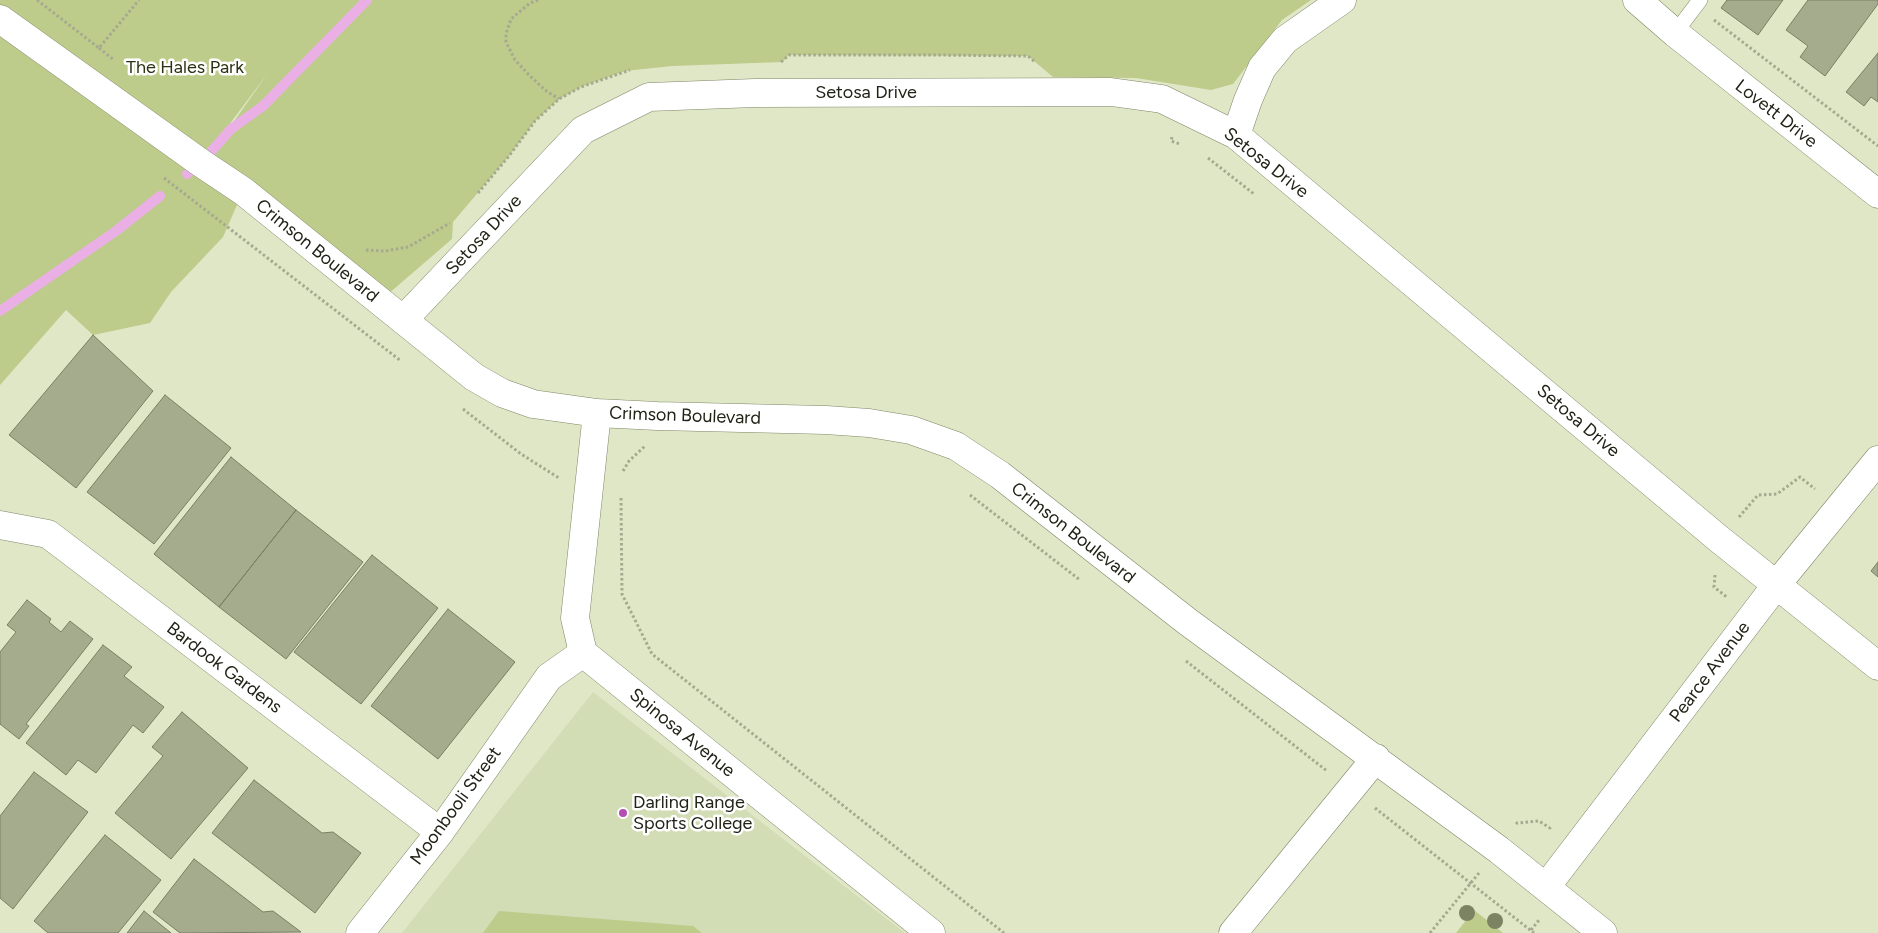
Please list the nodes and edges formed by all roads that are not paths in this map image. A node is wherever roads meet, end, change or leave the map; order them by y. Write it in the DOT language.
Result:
graph roads {
  1 [pos="1342,0"];
  2 [pos="1637,0"];
  3 [pos="1698,3"];
  4 [pos="0,18"];
  5 [pos="1675,33"];
  6 [pos="1236,135"];
  7 [pos="1878,194"];
  8 [pos="403,320"];
  9 [pos="597,413"];
  10 [pos="1878,460"];
  11 [pos="0,525"];
  12 [pos="1778,584"];
  13 [pos="583,653"];
  14 [pos="1878,666"];
  15 [pos="1376,758"];
  16 [pos="440,832"];
  17 [pos="1546,887"];
  18 [pos="360,933"];
  19 [pos="931,933"];
  20 [pos="1233,933"];
  21 [pos="1603,933"];
  1 -- 6 [label="street"];
  2 -- 5 [label="street, Lovett Drive"];
  3 -- 5 [label="lane"];
  4 -- 8 [label="street, Crimson Boulevard"];
  5 -- 7 [label="street, Lovett Drive"];
  6 -- 8 [label="street, Setosa Drive"];
  6 -- 12 [label="street, Setosa Drive"];
  8 -- 9 [label="street, Crimson Boulevard"];
  9 -- 13 [label="street"];
  9 -- 15 [label="street, Crimson Boulevard"];
  10 -- 12 [label="street, Pearce Avenue"];
  11 -- 16 [label="street, Bardook Gardens"];
  12 -- 14 [label="street, Setosa Drive"];
  12 -- 17 [label="street, Pearce Avenue"];
  13 -- 16 [label="street, Moonbooli Street"];
  13 -- 19 [label="street, Spinosa Avenue"];
  15 -- 17 [label="street, Crimson Boulevard"];
  15 -- 20 [label="street"];
  16 -- 18 [label="street, Moonbooli Street"];
  17 -- 21 [label="street"];
}
